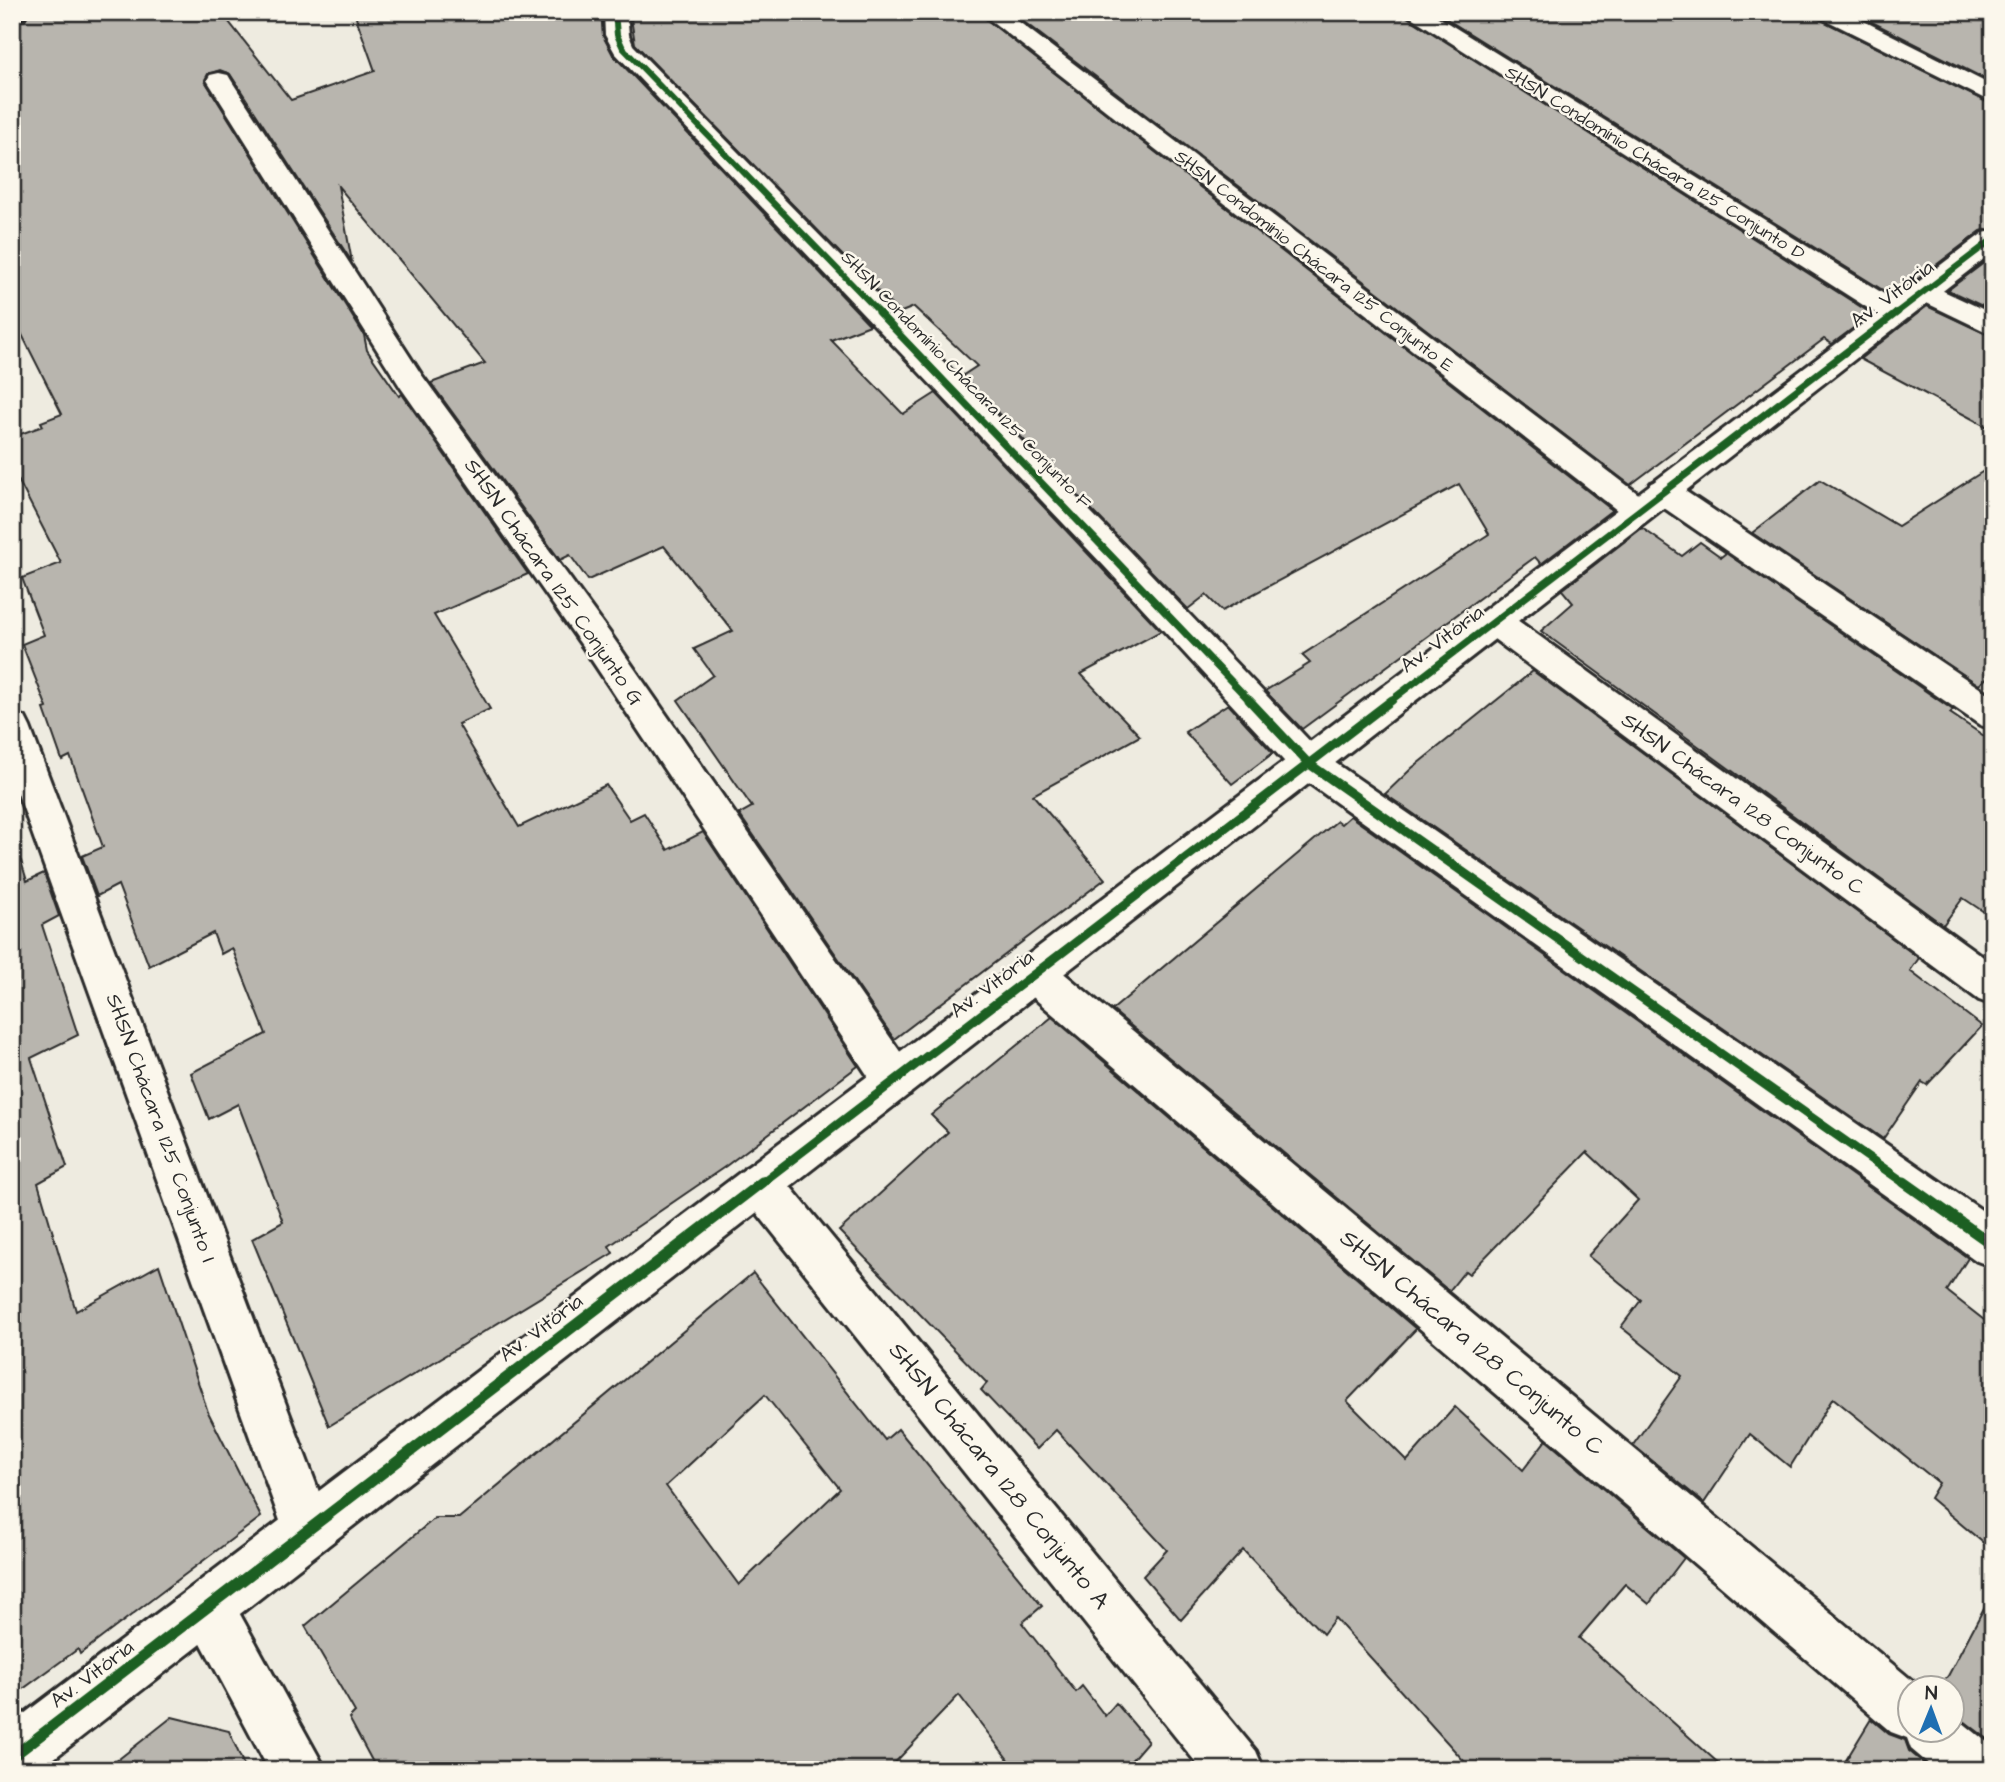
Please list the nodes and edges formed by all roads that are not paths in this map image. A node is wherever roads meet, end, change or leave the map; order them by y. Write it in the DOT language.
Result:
graph roads {
  1 [pos="615,12"];
  2 [pos="991,12"];
  3 [pos="1414,12"];
  4 [pos="1828,12"];
  5 [pos="219,80"];
  6 [pos="1993,96"];
  7 [pos="1993,239"];
  8 [pos="1910,302"];
  9 [pos="1993,326"];
  10 [pos="1650,501"];
  11 [pos="1494,621"];
  12 [pos="1993,715"];
  13 [pos="12,727"];
  14 [pos="1308,763"];
  15 [pos="1034,973"];
  16 [pos="1993,987"];
  17 [pos="895,1080"];
  18 [pos="760,1183"];
  19 [pos="1993,1245"];
  20 [pos="308,1529"];
  21 [pos="208,1607"];
  22 [pos="1896,1701"];
  23 [pos="1947,1744"];
  24 [pos="12,1757"];
  25 [pos="299,1770"];
  26 [pos="1237,1770"];
  27 [pos="1978,1770"];
  1 -- 14 [label="street, SHSN Condomínio Chácara 125 Conjunto F"];
  2 -- 10 [label="street, SHSN Condomínio Chácara 125 Conjunto E"];
  3 -- 8 [label="street, SHSN Condomínio Chácara 125 Conjunto D"];
  4 -- 6 [label="street"];
  5 -- 17 [label="street, SHSN Chácara 125 Conjunto G"];
  7 -- 8 [label="street, Av. Vitória"];
  8 -- 9 [label="street"];
  8 -- 10 [label="street, Av. Vitória"];
  10 -- 11 [label="street, Av. Vitória"];
  10 -- 12 [label="street, SHSN Condomínio Chácara 125 Conjunto E"];
  11 -- 14 [label="street, Av. Vitória"];
  11 -- 16 [label="street, SHSN Chácara 128 Conjunto C"];
  13 -- 20 [label="street, SHSN Chácara 125 Conjunto I"];
  14 -- 15 [label="street, Av. Vitória"];
  14 -- 19 [label="street, SHSN Condomínio Chácara 125 Conjunto F"];
  15 -- 17 [label="street, Av. Vitória"];
  15 -- 22 [label="street, SHSN Chácara 128 Conjunto C"];
  17 -- 18 [label="street, Av. Vitória"];
  18 -- 20 [label="street, Av. Vitória"];
  18 -- 26 [label="street, SHSN Chácara 128 Conjunto A"];
  20 -- 21 [label="street, Av. Vitória"];
  21 -- 24 [label="street, Av. Vitória"];
  21 -- 25 [label="street"];
  23 -- 27 [label="street"];
}
